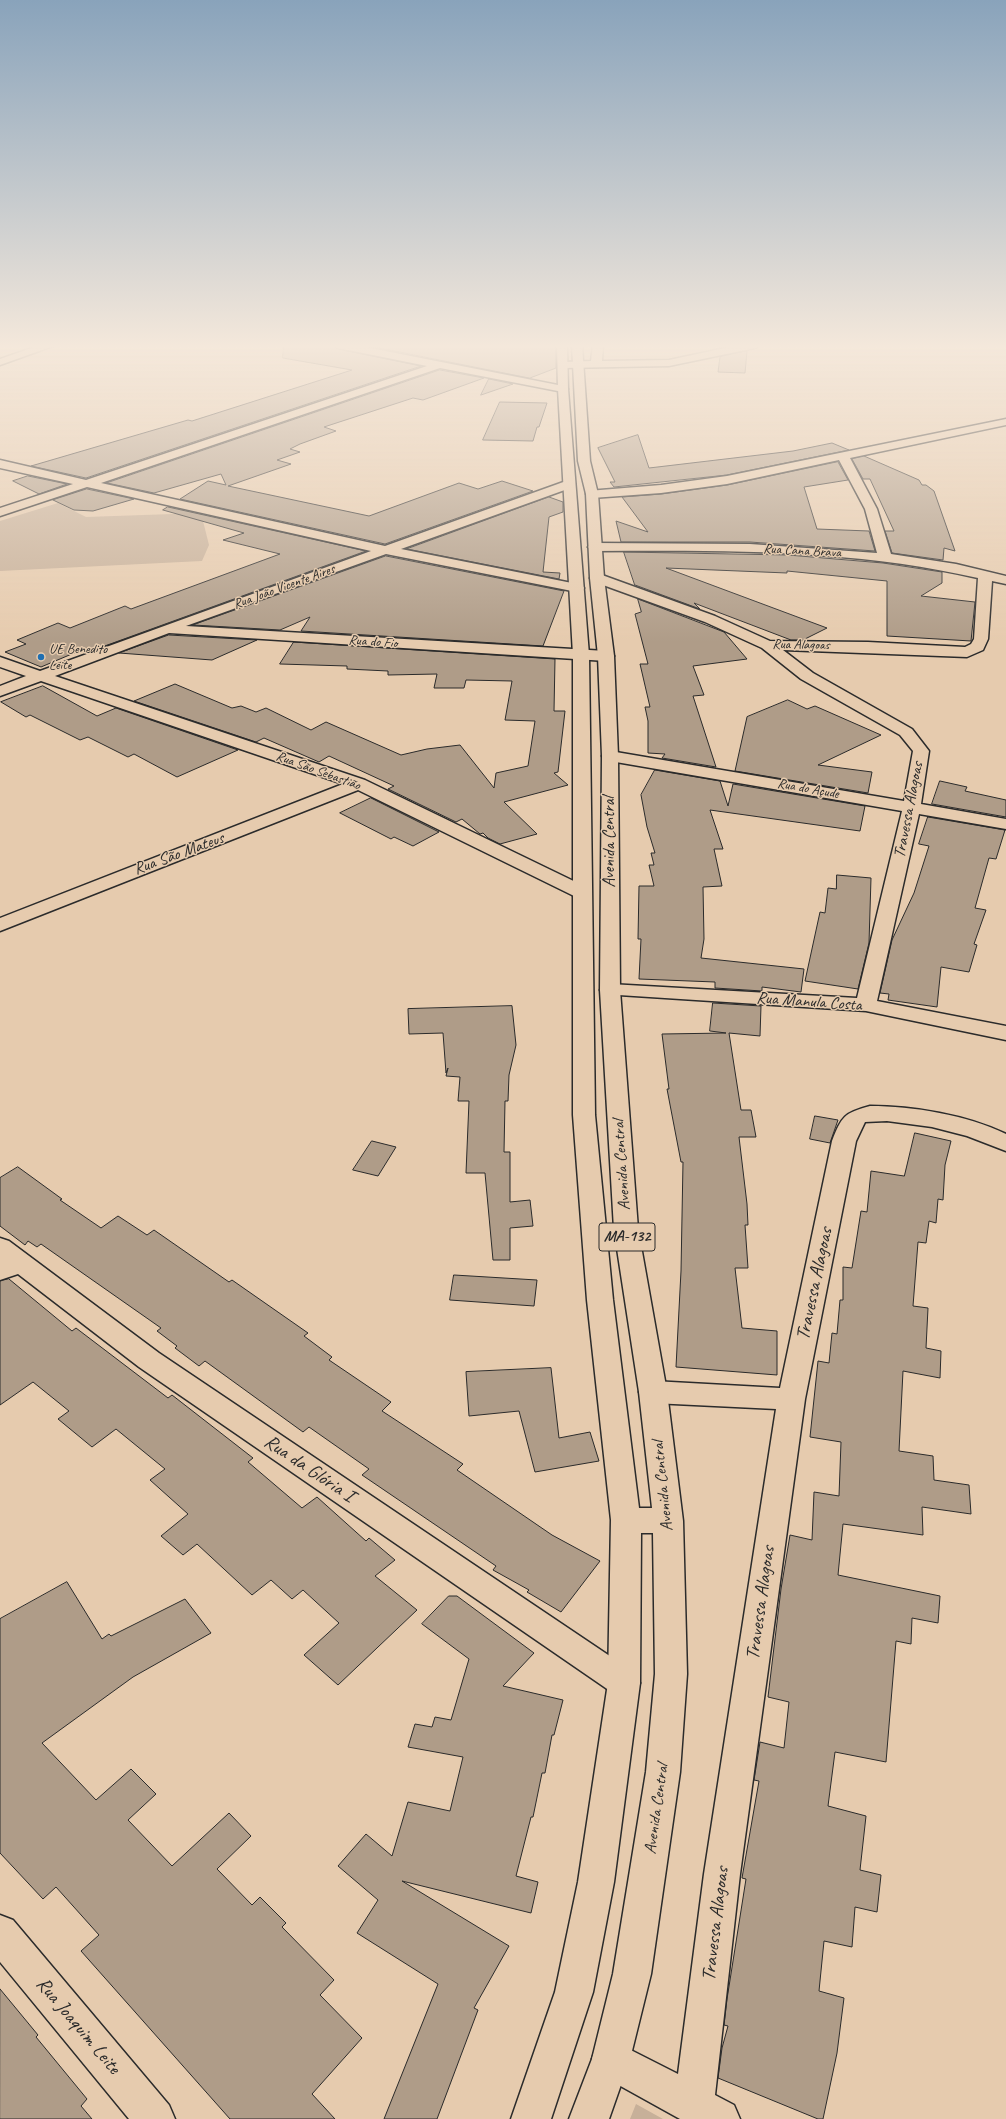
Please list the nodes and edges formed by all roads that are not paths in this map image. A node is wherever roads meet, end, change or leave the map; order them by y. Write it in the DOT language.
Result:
graph roads {
  1 [pos="206,444"];
  2 [pos="570,444"];
  3 [pos="582,444"];
  4 [pos="897,444"];
  5 [pos="842,455"];
  6 [pos="0,464"];
  7 [pos="88,484"];
  8 [pos="569,484"];
  9 [pos="592,494"];
  10 [pos="0,512"];
  11 [pos="595,547"];
  12 [pos="386,550"];
  13 [pos="885,556"];
  14 [pos="985,575"];
  15 [pos="1006,580"];
  16 [pos="587,583"];
  17 [pos="165,629"];
  18 [pos="767,645"];
  19 [pos="581,656"];
  20 [pos="606,656"];
  21 [pos="0,662"];
  22 [pos="45,676"];
  23 [pos="0,691"];
  24 [pos="610,756"];
  25 [pos="359,784"];
  26 [pos="912,807"];
  27 [pos="1006,824"];
  28 [pos="581,892"];
  29 [pos="0,925"];
  30 [pos="610,990"];
  31 [pos="866,1005"];
  32 [pos="1006,1033"];
  33 [pos="1006,1143"];
  34 [pos="7,1260"];
  35 [pos="653,1392"];
  36 [pos="791,1399"];
  37 [pos="626,1520"];
  38 [pos="668,1521"];
  39 [pos="624,1684"];
  40 [pos="0,1933"];
  41 [pos="611,2059"];
  42 [pos="707,2112"];
  43 [pos="156,2119"];
  44 [pos="531,2119"];
  45 [pos="590,2119"];
  1 -- 7 [label="street"];
  2 -- 8 [label="street, MA-132"];
  3 -- 9 [label="street, Avenida Central / MA-132"];
  4 -- 5 [label="street"];
  5 -- 9 [label="street"];
  5 -- 13 [label="street"];
  6 -- 7 [label="street, Rua Alagoas"];
  7 -- 10 [label="street"];
  7 -- 12 [label="street, Rua Alagoas"];
  8 -- 12 [label="street, Rua João Vicente Aires"];
  8 -- 16 [label="street, MA-132"];
  9 -- 11 [label="street, Avenida Central / MA-132"];
  11 -- 13 [label="street, Rua Cana Brava"];
  11 -- 16 [label="street, Avenida Central / MA-132"];
  12 -- 16 [label="street, Rua Alagoas"];
  12 -- 17 [label="street, Rua João Vicente Aires"];
  13 -- 14 [label="street, Rua Cana Brava"];
  14 -- 15 [label="street, Rua Cana Brava"];
  14 -- 18 [label="street, Rua Alagoas"];
  16 -- 18 [label="street, Rua Alagoas"];
  16 -- 19 [label="street, MA-132"];
  16 -- 20 [label="street, Avenida Central / MA-132"];
  17 -- 19 [label="street, Rua do Fio"];
  17 -- 22 [label="street, Rua João Vicente Aires"];
  18 -- 26 [label="street, Travessa Alagoas"];
  19 -- 20 [label="street, Rua do Fio"];
  19 -- 28 [label="street, MA-132"];
  20 -- 24 [label="street, Avenida Central / MA-132"];
  21 -- 22 [label="street, Rua São Sebastião"];
  22 -- 23 [label="street, Rua João Vicente Aires"];
  22 -- 25 [label="street, Rua São Sebastião"];
  24 -- 26 [label="street, Rua do Açude"];
  24 -- 30 [label="street, Avenida Central / MA-132"];
  25 -- 28 [label="street, Rua São Sebastião"];
  25 -- 29 [label="street, Rua São Mateus"];
  26 -- 27 [label="street, Rua do Açude"];
  26 -- 31 [label="street, Travessa Alagoas"];
  28 -- 37 [label="street, MA-132"];
  30 -- 31 [label="street, Rua Manula Costa"];
  30 -- 35 [label="street, Avenida Central / MA-132"];
  31 -- 32 [label="street, Rua Manula Costa"];
  33 -- 36 [label="street, Travessa Alagoas"];
  34 -- 39 [label="street, Rua da Glória I"];
  35 -- 36 [label="street"];
  35 -- 38 [label="street, Avenida Central / MA-132"];
  36 -- 42 [label="street, Travessa Alagoas"];
  37 -- 38 [label="street"];
  37 -- 39 [label="street, MA-132"];
  38 -- 41 [label="street, Avenida Central / MA-132"];
  39 -- 44 [label="street, MA-132"];
  40 -- 43 [label="street, Rua Joaquim Leite"];
  41 -- 42 [label="street"];
  41 -- 45 [label="street, Avenida Central / MA-132"];
}
